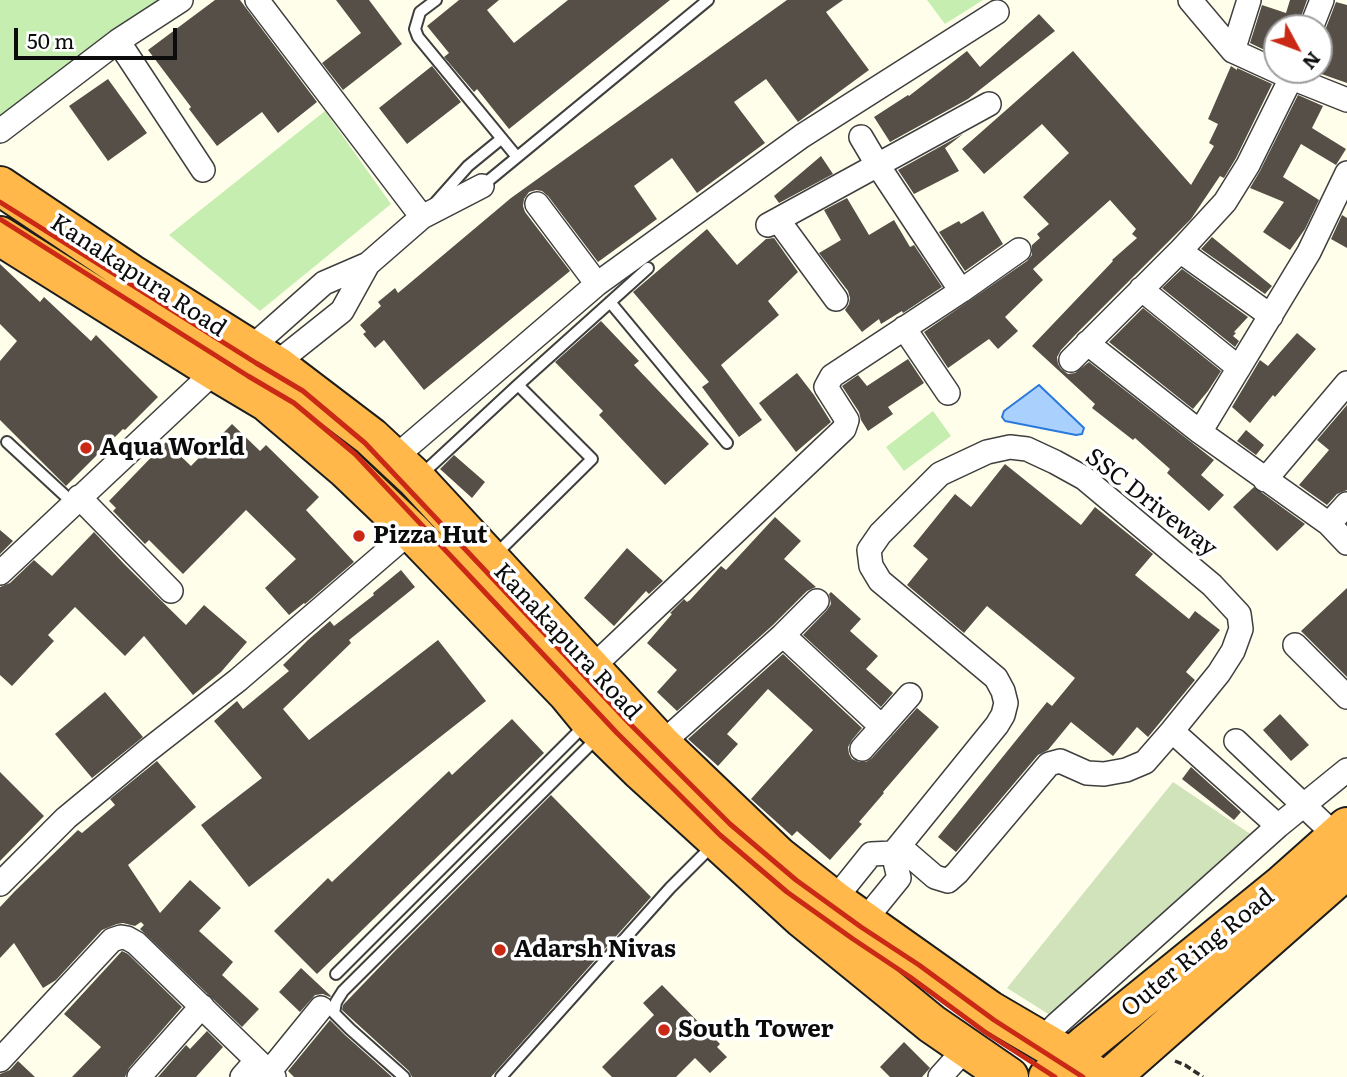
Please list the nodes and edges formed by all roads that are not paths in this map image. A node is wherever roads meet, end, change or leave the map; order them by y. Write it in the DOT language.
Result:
graph roads {
  1 [pos="181,0"];
  2 [pos="257,0"];
  3 [pos="436,0"];
  4 [pos="708,0"];
  5 [pos="1190,0"];
  6 [pos="1249,0"];
  7 [pos="997,12"];
  8 [pos="118,41"];
  9 [pos="1233,51"];
  10 [pos="1263,62"];
  11 [pos="1289,84"];
  12 [pos="1314,84"];
  13 [pos="1347,100"];
  14 [pos="989,104"];
  15 [pos="0,131"];
  16 [pos="861,137"];
  17 [pos="501,139"];
  18 [pos="517,157"];
  19 [pos="877,164"];
  20 [pos="203,170"];
  21 [pos="1347,173"];
  22 [pos="0,186"];
  23 [pos="482,186"];
  24 [pos="537,204"];
  25 [pos="422,217"];
  26 [pos="0,236"];
  27 [pos="1019,250"];
  28 [pos="1180,251"];
  29 [pos="368,264"];
  30 [pos="648,268"];
  31 [pos="1141,289"];
  32 [pos="961,291"];
  33 [pos="604,293"];
  34 [pos="836,299"];
  35 [pos="1270,316"];
  36 [pos="904,328"];
  37 [pos="1087,343"];
  38 [pos="266,358"];
  39 [pos="1071,360"];
  40 [pos="1239,368"];
  41 [pos="215,371"];
  42 [pos="1347,383"];
  43 [pos="518,385"];
  44 [pos="948,393"];
  45 [pos="1200,432"];
  46 [pos="7,442"];
  47 [pos="727,443"];
  48 [pos="405,469"];
  49 [pos="1265,480"];
  50 [pos="76,500"];
  51 [pos="1347,504"];
  52 [pos="1329,524"];
  53 [pos="411,531"];
  54 [pos="1347,542"];
  55 [pos="491,559"];
  56 [pos="0,573"];
  57 [pos="171,591"];
  58 [pos="817,601"];
  59 [pos="783,635"];
  60 [pos="1295,645"];
  61 [pos="910,695"];
  62 [pos="1347,697"];
  63 [pos="588,704"];
  64 [pos="882,727"];
  65 [pos="1172,731"];
  66 [pos="1236,741"];
  67 [pos="661,744"];
  68 [pos="862,749"];
  69 [pos="1347,770"];
  70 [pos="1304,805"];
  71 [pos="1278,826"];
  72 [pos="717,840"];
  73 [pos="1343,844"];
  74 [pos="896,850"];
  75 [pos="0,884"];
  76 [pos="849,910"];
  77 [pos="336,974"];
  78 [pos="202,1006"];
  79 [pos="321,1008"];
  80 [pos="966,1048"];
  81 [pos="0,1060"];
  82 [pos="1064,1063"];
  83 [pos="260,1072"];
  84 [pos="139,1077"];
  85 [pos="404,1077"];
  86 [pos="500,1077"];
  87 [pos="940,1077"];
  88 [pos="1009,1077"];
  89 [pos="1111,1077"];
  1 -- 8 [label="street"];
  2 -- 25 [label="street"];
  3 -- 17 [label="lane"];
  4 -- 18 [label="lane"];
  5 -- 9 [label="street"];
  6 -- 9 [label="street"];
  7 -- 33 [label="street"];
  8 -- 15 [label="street"];
  8 -- 20 [label="street"];
  9 -- 10 [label="street"];
  11 -- 28 [label="street"];
  12 -- 13 [label="street"];
  14 -- 19 [label="street"];
  16 -- 19 [label="street"];
  17 -- 18 [label="lane"];
  17 -- 25 [label="lane"];
  18 -- 23 [label="lane"];
  19 -- 32 [label="street"];
  19 -- 34 [label="street"];
  21 -- 35 [label="street"];
  22 -- 38 [label="highway, Kanakapura Road"];
  23 -- 25 [label="street"];
  24 -- 33 [label="street"];
  25 -- 29 [label="street"];
  26 -- 41 [label="highway, Kanakapura Road"];
  27 -- 32 [label="street"];
  28 -- 31 [label="street"];
  28 -- 35 [label="street"];
  29 -- 38 [label="street"];
  29 -- 38 [label="street"];
  30 -- 33 [label="lane"];
  31 -- 37 [label="street"];
  31 -- 40 [label="street"];
  32 -- 36 [label="street"];
  33 -- 43 [label="lane"];
  33 -- 47 [label="lane"];
  33 -- 48 [label="street"];
  35 -- 40 [label="street"];
  36 -- 44 [label="street"];
  36 -- 63 [label="street"];
  37 -- 39 [label="street"];
  37 -- 45 [label="street"];
  38 -- 48 [label="highway, Kanakapura Road"];
  40 -- 45 [label="street"];
  41 -- 50 [label="street"];
  41 -- 53 [label="highway, Kanakapura Road"];
  42 -- 49 [label="street"];
  43 -- 48 [label="lane"];
  43 -- 55 [label="lane"];
  45 -- 49 [label="street"];
  46 -- 50 [label="lane"];
  48 -- 55 [label="highway, Kanakapura Road"];
  49 -- 52 [label="street"];
  50 -- 56 [label="street"];
  50 -- 57 [label="street"];
  51 -- 52 [label="street"];
  52 -- 54 [label="street"];
  53 -- 63 [label="highway, Kanakapura Road"];
  53 -- 75 [label="street"];
  55 -- 63 [label="highway, Kanakapura Road"];
  58 -- 59 [label="street"];
  59 -- 64 [label="street"];
  59 -- 67 [label="street"];
  60 -- 62 [label="street"];
  61 -- 64 [label="street"];
  63 -- 67 [label="highway, Kanakapura Road"];
  63 -- 72 [label="highway, Kanakapura Road"];
  63 -- 77 [label="lane"];
  63 -- 85 [label="lane"];
  64 -- 68 [label="street"];
  65 -- 71 [label="street"];
  65 -- 74 [label="street, SSC Driveway"];
  65 -- 74 [label="street, SSC Driveway"];
  66 -- 70 [label="street"];
  67 -- 76 [label="highway, Kanakapura Road"];
  69 -- 70 [label="street"];
  70 -- 71 [label="street"];
  70 -- 73 [label="street"];
  71 -- 82 [label="street"];
  72 -- 80 [label="highway, Kanakapura Road"];
  72 -- 86 [label="lane"];
  73 -- 82 [label="highway, Outer Ring Road"];
  73 -- 89 [label="highway, Outer Ring Road"];
  74 -- 76 [label="street"];
  74 -- 76 [label="street"];
  76 -- 82 [label="highway, Kanakapura Road"];
  78 -- 81 [label="street"];
  78 -- 83 [label="street"];
  78 -- 84 [label="street"];
  79 -- 83 [label="street"];
  80 -- 87 [label="street"];
  80 -- 88 [label="highway, Kanakapura Road"];
}
